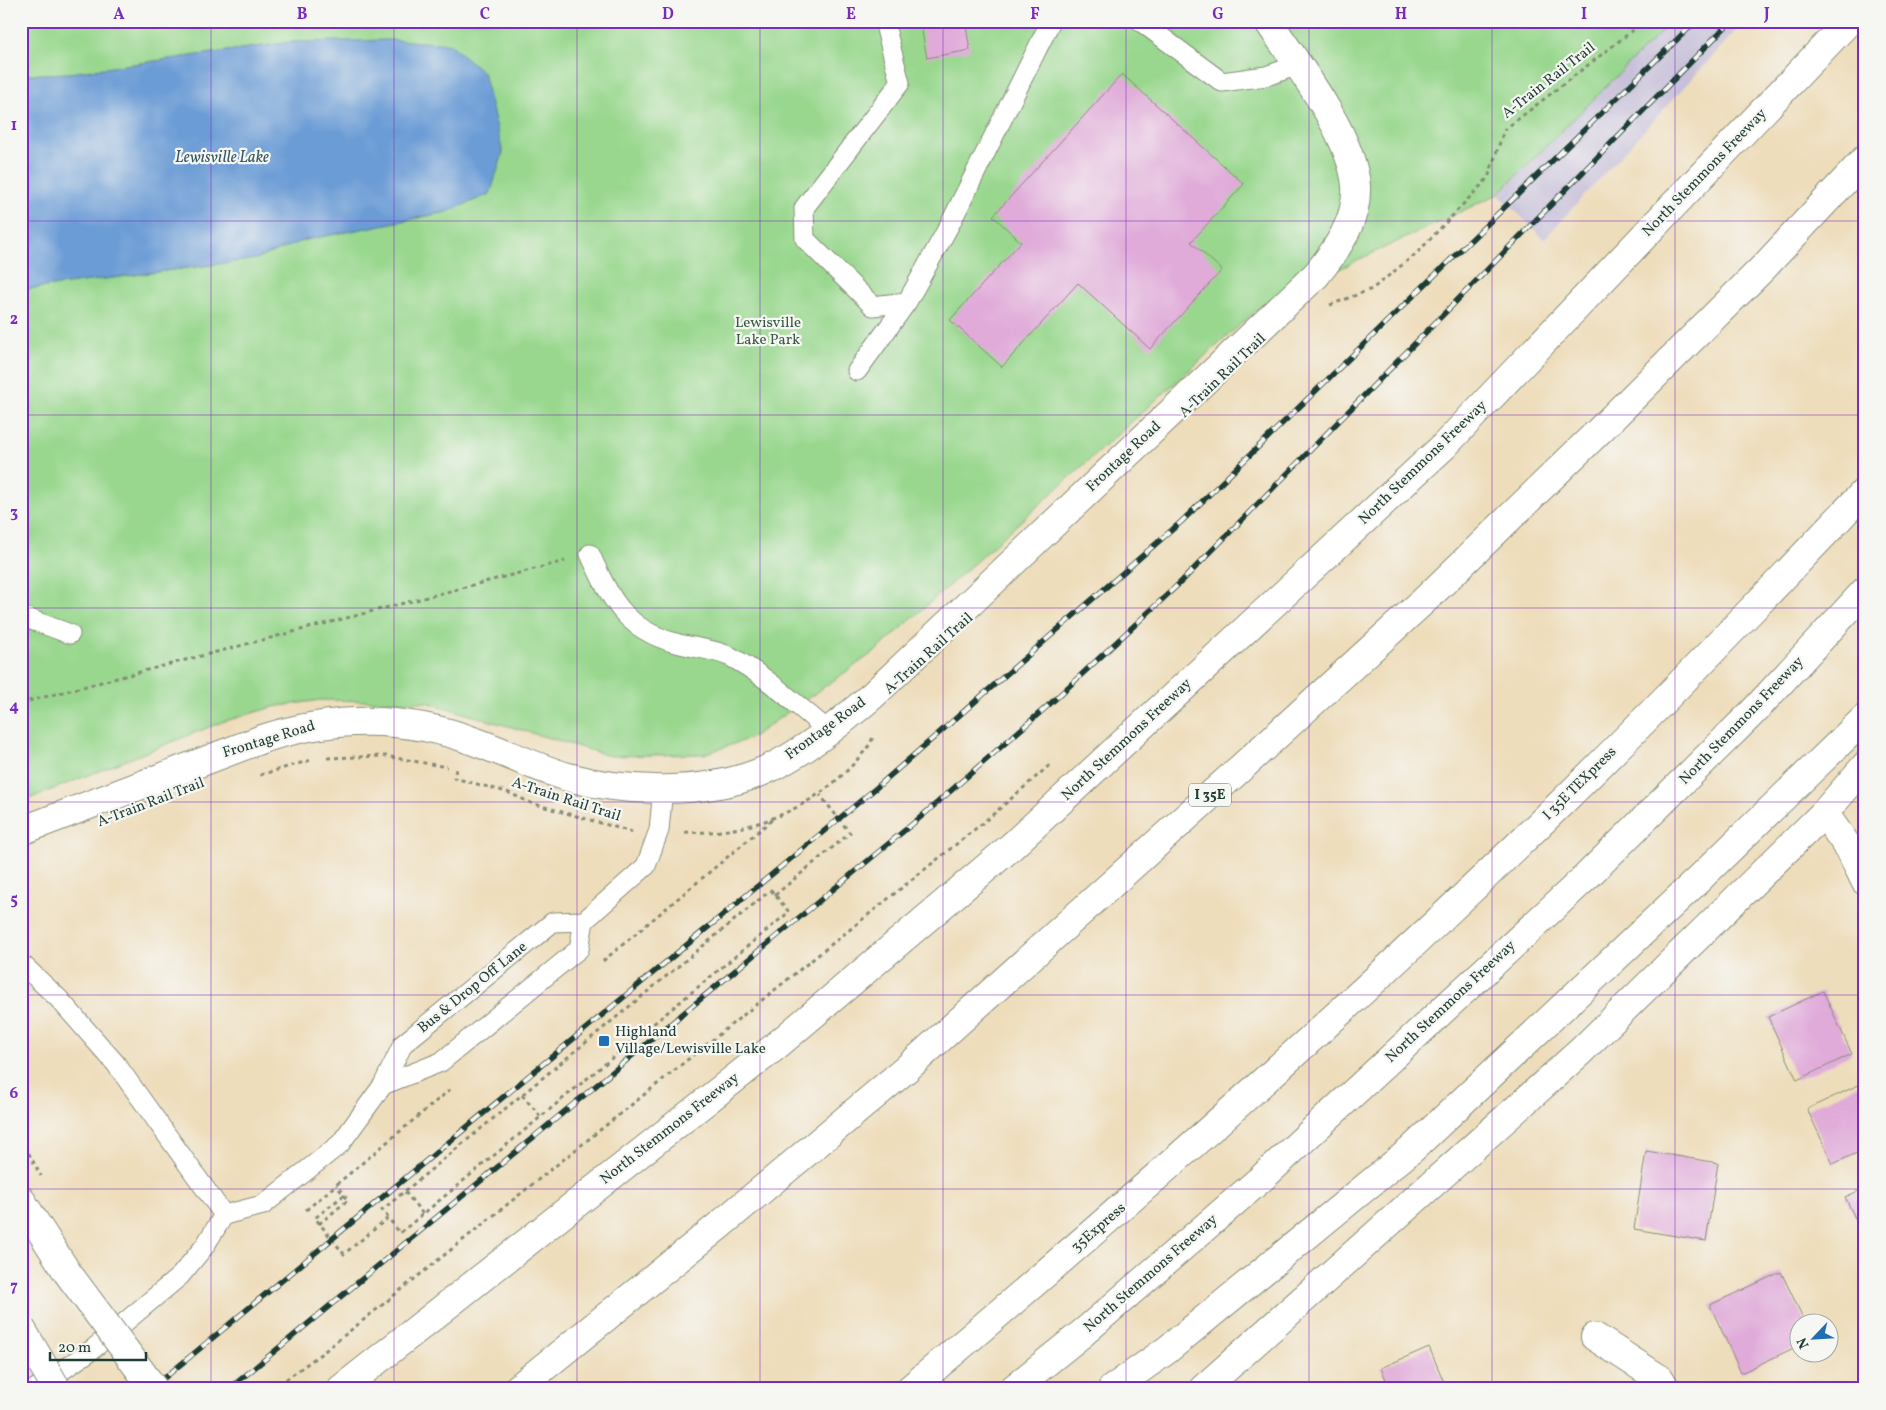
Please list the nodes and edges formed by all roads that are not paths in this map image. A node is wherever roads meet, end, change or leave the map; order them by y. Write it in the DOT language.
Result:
graph roads {
  1 [pos="884,21"];
  2 [pos="1051,21"];
  3 [pos="1140,21"];
  4 [pos="1268,21"];
  5 [pos="1849,21"];
  6 [pos="1298,65"];
  7 [pos="1865,159"];
  8 [pos="907,302"];
  9 [pos="857,371"];
  10 [pos="1865,491"];
  11 [pos="590,554"];
  12 [pos="1865,590"];
  13 [pos="21,616"];
  14 [pos="70,634"];
  15 [pos="1865,718"];
  16 [pos="828,731"];
  17 [pos="1865,766"];
  18 [pos="663,789"];
  19 [pos="1824,813"];
  20 [pos="21,831"];
  21 [pos="1865,881"];
  22 [pos="584,921"];
  23 [pos="24,966"];
  24 [pos="1283,1064"];
  25 [pos="383,1086"];
  26 [pos="21,1200"];
  27 [pos="224,1216"];
  28 [pos="21,1328"];
  29 [pos="1595,1337"];
  30 [pos="35,1389"];
  31 [pos="57,1389"];
  32 [pos="154,1389"];
  33 [pos="341,1389"];
  34 [pos="517,1389"];
  35 [pos="910,1389"];
  36 [pos="1013,1389"];
  37 [pos="1112,1389"];
  38 [pos="1203,1389"];
  39 [pos="1666,1389"];
  1 -- 8 [label="lane"];
  2 -- 8 [label="lane"];
  3 -- 6 [label="lane"];
  4 -- 6 [label="main road, Frontage Road"];
  5 -- 33 [label="main road, North Stemmons Freeway"];
  6 -- 16 [label="main road, Frontage Road"];
  7 -- 34 [label="main road, I 35E"];
  8 -- 9 [label="lane"];
  10 -- 24 [label="main road, I 35E TEXpress"];
  11 -- 16 [label="lane"];
  12 -- 36 [label="main road, North Stemmons Freeway"];
  13 -- 14 [label="lane"];
  15 -- 37 [label="main road"];
  16 -- 18 [label="main road, Frontage Road"];
  17 -- 19 [label="main road"];
  18 -- 20 [label="main road, Frontage Road"];
  18 -- 22 [label="lane"];
  19 -- 21 [label="main road"];
  19 -- 38 [label="main road"];
  22 -- 25 [label="lane"];
  22 -- 25 [label="lane, Bus & Drop Off Lane"];
  23 -- 27 [label="lane"];
  24 -- 35 [label="main road, 35Express"];
  25 -- 27 [label="lane, Bus & Drop Off Lane"];
  26 -- 32 [label="main road, bridge"];
  27 -- 30 [label="lane"];
  28 -- 31 [label="main road, bridge"];
  29 -- 39 [label="main road"];
}
